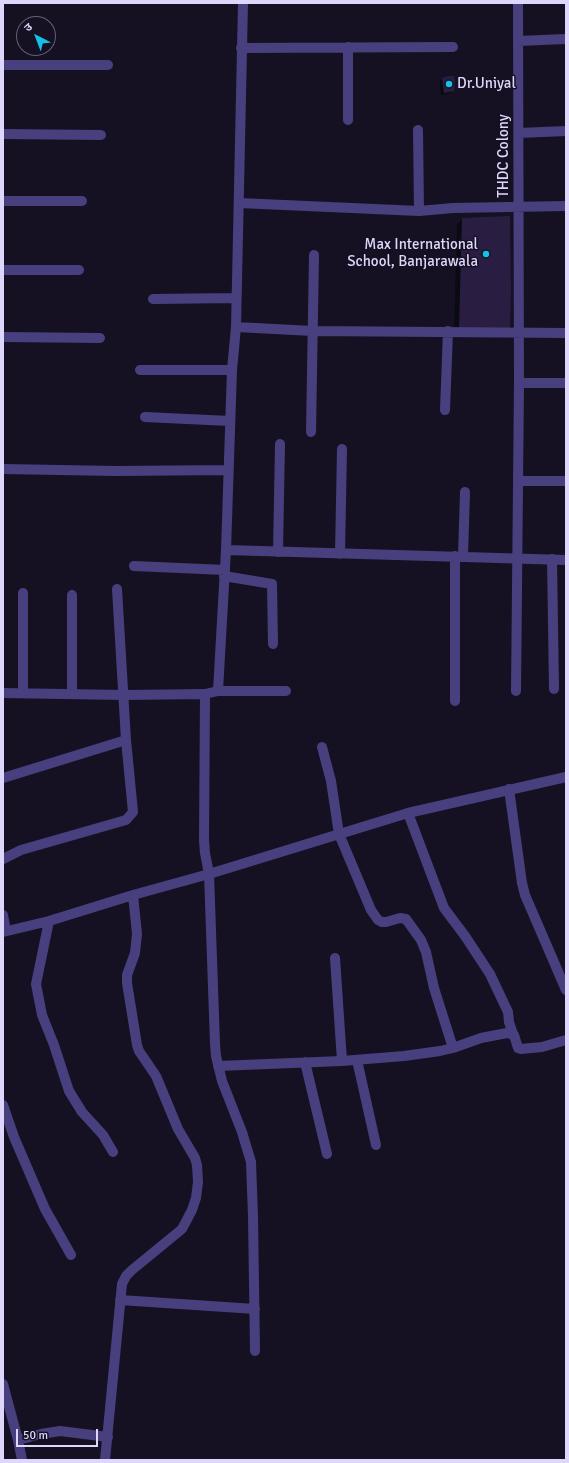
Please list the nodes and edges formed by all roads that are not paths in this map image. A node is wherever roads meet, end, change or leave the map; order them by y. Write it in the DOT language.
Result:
graph roads {
  1 [pos="243,3"];
  2 [pos="518,3"];
  3 [pos="566,39"];
  4 [pos="518,41"];
  5 [pos="348,47"];
  6 [pos="453,47"];
  7 [pos="241,48"];
  8 [pos="3,65"];
  9 [pos="108,66"];
  10 [pos="348,120"];
  11 [pos="418,130"];
  12 [pos="566,131"];
  13 [pos="519,133"];
  14 [pos="3,134"];
  15 [pos="101,136"];
  16 [pos="3,201"];
  17 [pos="82,202"];
  18 [pos="239,204"];
  19 [pos="519,206"];
  20 [pos="566,206"];
  21 [pos="419,211"];
  22 [pos="314,255"];
  23 [pos="3,270"];
  24 [pos="79,270"];
  25 [pos="236,298"];
  26 [pos="153,299"];
  27 [pos="236,327"];
  28 [pos="313,331"];
  29 [pos="448,331"];
  30 [pos="518,331"];
  31 [pos="566,332"];
  32 [pos="3,337"];
  33 [pos="100,338"];
  34 [pos="140,370"];
  35 [pos="232,370"];
  36 [pos="519,383"];
  37 [pos="566,384"];
  38 [pos="445,410"];
  39 [pos="145,417"];
  40 [pos="230,421"];
  41 [pos="311,432"];
  42 [pos="280,444"];
  43 [pos="342,449"];
  44 [pos="3,469"];
  45 [pos="228,470"];
  46 [pos="518,480"];
  47 [pos="566,481"];
  48 [pos="466,492"];
  49 [pos="226,550"];
  50 [pos="278,552"];
  51 [pos="340,554"];
  52 [pos="459,556"];
  53 [pos="517,558"];
  54 [pos="552,560"];
  55 [pos="566,560"];
  56 [pos="134,566"];
  57 [pos="225,573"];
  58 [pos="117,589"];
  59 [pos="23,593"];
  60 [pos="72,594"];
  61 [pos="273,644"];
  62 [pos="554,690"];
  63 [pos="218,691"];
  64 [pos="286,691"];
  65 [pos="516,691"];
  66 [pos="3,693"];
  67 [pos="23,693"];
  68 [pos="72,694"];
  69 [pos="205,694"];
  70 [pos="124,695"];
  71 [pos="455,701"];
  72 [pos="126,740"];
  73 [pos="322,747"];
  74 [pos="566,777"];
  75 [pos="3,778"];
  76 [pos="508,789"];
  77 [pos="408,814"];
  78 [pos="339,834"];
  79 [pos="3,859"];
  80 [pos="208,874"];
  81 [pos="134,894"];
  82 [pos="3,915"];
  83 [pos="49,921"];
  84 [pos="5,931"];
  85 [pos="335,958"];
  86 [pos="566,990"];
  87 [pos="513,1034"];
  88 [pos="566,1040"];
  89 [pos="453,1048"];
  90 [pos="358,1060"];
  91 [pos="342,1061"];
  92 [pos="305,1062"];
  93 [pos="218,1066"];
  94 [pos="3,1105"];
  95 [pos="376,1145"];
  96 [pos="113,1152"];
  97 [pos="328,1154"];
  98 [pos="71,1256"];
  99 [pos="120,1300"];
  100 [pos="254,1309"];
  101 [pos="255,1352"];
  102 [pos="3,1384"];
  103 [pos="108,1437"];
  104 [pos="18,1440"];
  105 [pos="22,1460"];
  106 [pos="105,1460"];
  1 -- 7 [label="street"];
  2 -- 4 [label="street, THDC Colony"];
  3 -- 4 [label="street"];
  4 -- 13 [label="street, THDC Colony"];
  5 -- 6 [label="street"];
  5 -- 7 [label="street"];
  5 -- 10 [label="street"];
  7 -- 18 [label="street"];
  8 -- 9 [label="street"];
  11 -- 21 [label="street"];
  12 -- 13 [label="street"];
  13 -- 19 [label="street, THDC Colony"];
  14 -- 15 [label="street"];
  16 -- 17 [label="street"];
  18 -- 21 [label="street"];
  18 -- 25 [label="street"];
  19 -- 20 [label="street"];
  19 -- 21 [label="street"];
  19 -- 30 [label="street, THDC Colony"];
  22 -- 28 [label="street"];
  23 -- 24 [label="street"];
  25 -- 26 [label="street"];
  25 -- 27 [label="street"];
  27 -- 28 [label="street"];
  27 -- 35 [label="street"];
  28 -- 29 [label="street"];
  28 -- 41 [label="street"];
  29 -- 30 [label="street"];
  29 -- 38 [label="street"];
  30 -- 31 [label="street"];
  30 -- 36 [label="street, THDC Colony"];
  32 -- 33 [label="street"];
  34 -- 35 [label="street"];
  35 -- 40 [label="street"];
  36 -- 37 [label="street"];
  36 -- 46 [label="street, THDC Colony"];
  39 -- 40 [label="street"];
  40 -- 45 [label="street"];
  42 -- 50 [label="street"];
  43 -- 51 [label="street"];
  44 -- 45 [label="street"];
  45 -- 49 [label="street"];
  46 -- 47 [label="street"];
  46 -- 53 [label="street, THDC Colony"];
  48 -- 52 [label="street"];
  49 -- 50 [label="street"];
  49 -- 57 [label="street"];
  50 -- 51 [label="street"];
  51 -- 52 [label="street"];
  52 -- 53 [label="street"];
  52 -- 71 [label="street"];
  53 -- 54 [label="street"];
  53 -- 65 [label="street, THDC Colony"];
  54 -- 55 [label="street"];
  54 -- 62 [label="street"];
  56 -- 57 [label="street"];
  57 -- 61 [label="street"];
  57 -- 63 [label="street"];
  58 -- 70 [label="street"];
  59 -- 67 [label="street"];
  60 -- 68 [label="street"];
  63 -- 64 [label="street"];
  63 -- 69 [label="street"];
  66 -- 67 [label="street"];
  67 -- 68 [label="street"];
  68 -- 70 [label="street"];
  69 -- 70 [label="street"];
  69 -- 80 [label="street"];
  70 -- 72 [label="street"];
  72 -- 75 [label="street"];
  72 -- 79 [label="street"];
  73 -- 78 [label="street"];
  74 -- 76 [label="street"];
  76 -- 77 [label="street"];
  76 -- 86 [label="street"];
  77 -- 78 [label="street"];
  77 -- 87 [label="street"];
  78 -- 80 [label="street"];
  78 -- 89 [label="street"];
  80 -- 81 [label="street"];
  80 -- 93 [label="street"];
  81 -- 83 [label="street"];
  81 -- 99 [label="street"];
  82 -- 84 [label="street"];
  83 -- 84 [label="street"];
  83 -- 96 [label="street"];
  85 -- 91 [label="street"];
  87 -- 88 [label="street"];
  87 -- 89 [label="street"];
  89 -- 90 [label="street"];
  90 -- 91 [label="street"];
  90 -- 95 [label="street"];
  91 -- 92 [label="street"];
  92 -- 93 [label="street"];
  92 -- 97 [label="street"];
  93 -- 100 [label="street"];
  94 -- 98 [label="street"];
  99 -- 100 [label="street"];
  99 -- 103 [label="street"];
  100 -- 101 [label="street"];
  102 -- 104 [label="street"];
  103 -- 104 [label="street"];
  103 -- 106 [label="street"];
  104 -- 105 [label="street"];
}
